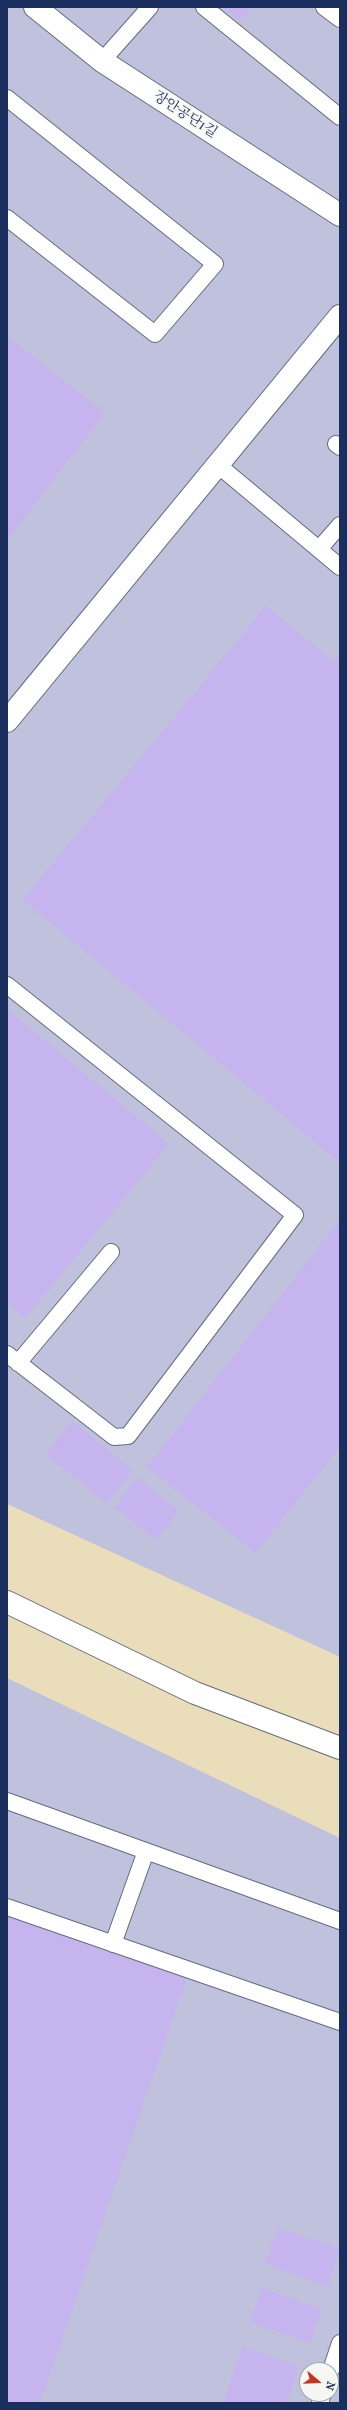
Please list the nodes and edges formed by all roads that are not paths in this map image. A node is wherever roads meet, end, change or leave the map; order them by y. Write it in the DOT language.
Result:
graph roads {
  1 [pos="35,7"];
  2 [pos="150,7"];
  3 [pos="204,7"];
  4 [pos="324,7"];
  5 [pos="340,19"];
  6 [pos="102,61"];
  7 [pos="7,98"];
  8 [pos="340,116"];
  9 [pos="340,215"];
  10 [pos="7,218"];
  11 [pos="340,316"];
  12 [pos="218,465"];
  13 [pos="340,524"];
  14 [pos="319,550"];
  15 [pos="340,567"];
  16 [pos="7,720"];
  17 [pos="7,985"];
  18 [pos="111,1252"];
  19 [pos="12,1358"];
  20 [pos="7,1602"];
  21 [pos="340,1748"];
  22 [pos="7,1801"];
  23 [pos="146,1851"];
  24 [pos="7,1907"];
  25 [pos="340,1921"];
  26 [pos="112,1944"];
  27 [pos="340,2022"];
  28 [pos="340,2343"];
  29 [pos="334,2362"];
  1 -- 6 [label="street, 장안공단1길"];
  2 -- 6 [label="lane"];
  3 -- 8 [label="lane"];
  4 -- 5 [label="lane"];
  6 -- 9 [label="street, 장안공단1길"];
  7 -- 10 [label="lane"];
  11 -- 12 [label="street"];
  12 -- 14 [label="lane"];
  12 -- 16 [label="street"];
  13 -- 14 [label="lane"];
  14 -- 15 [label="lane"];
  17 -- 19 [label="lane"];
  18 -- 19 [label="lane"];
  20 -- 21 [label="street"];
  22 -- 23 [label="lane"];
  23 -- 25 [label="lane"];
  23 -- 26 [label="lane"];
  24 -- 26 [label="lane"];
  26 -- 27 [label="lane"];
  28 -- 29 [label="lane"];
}
